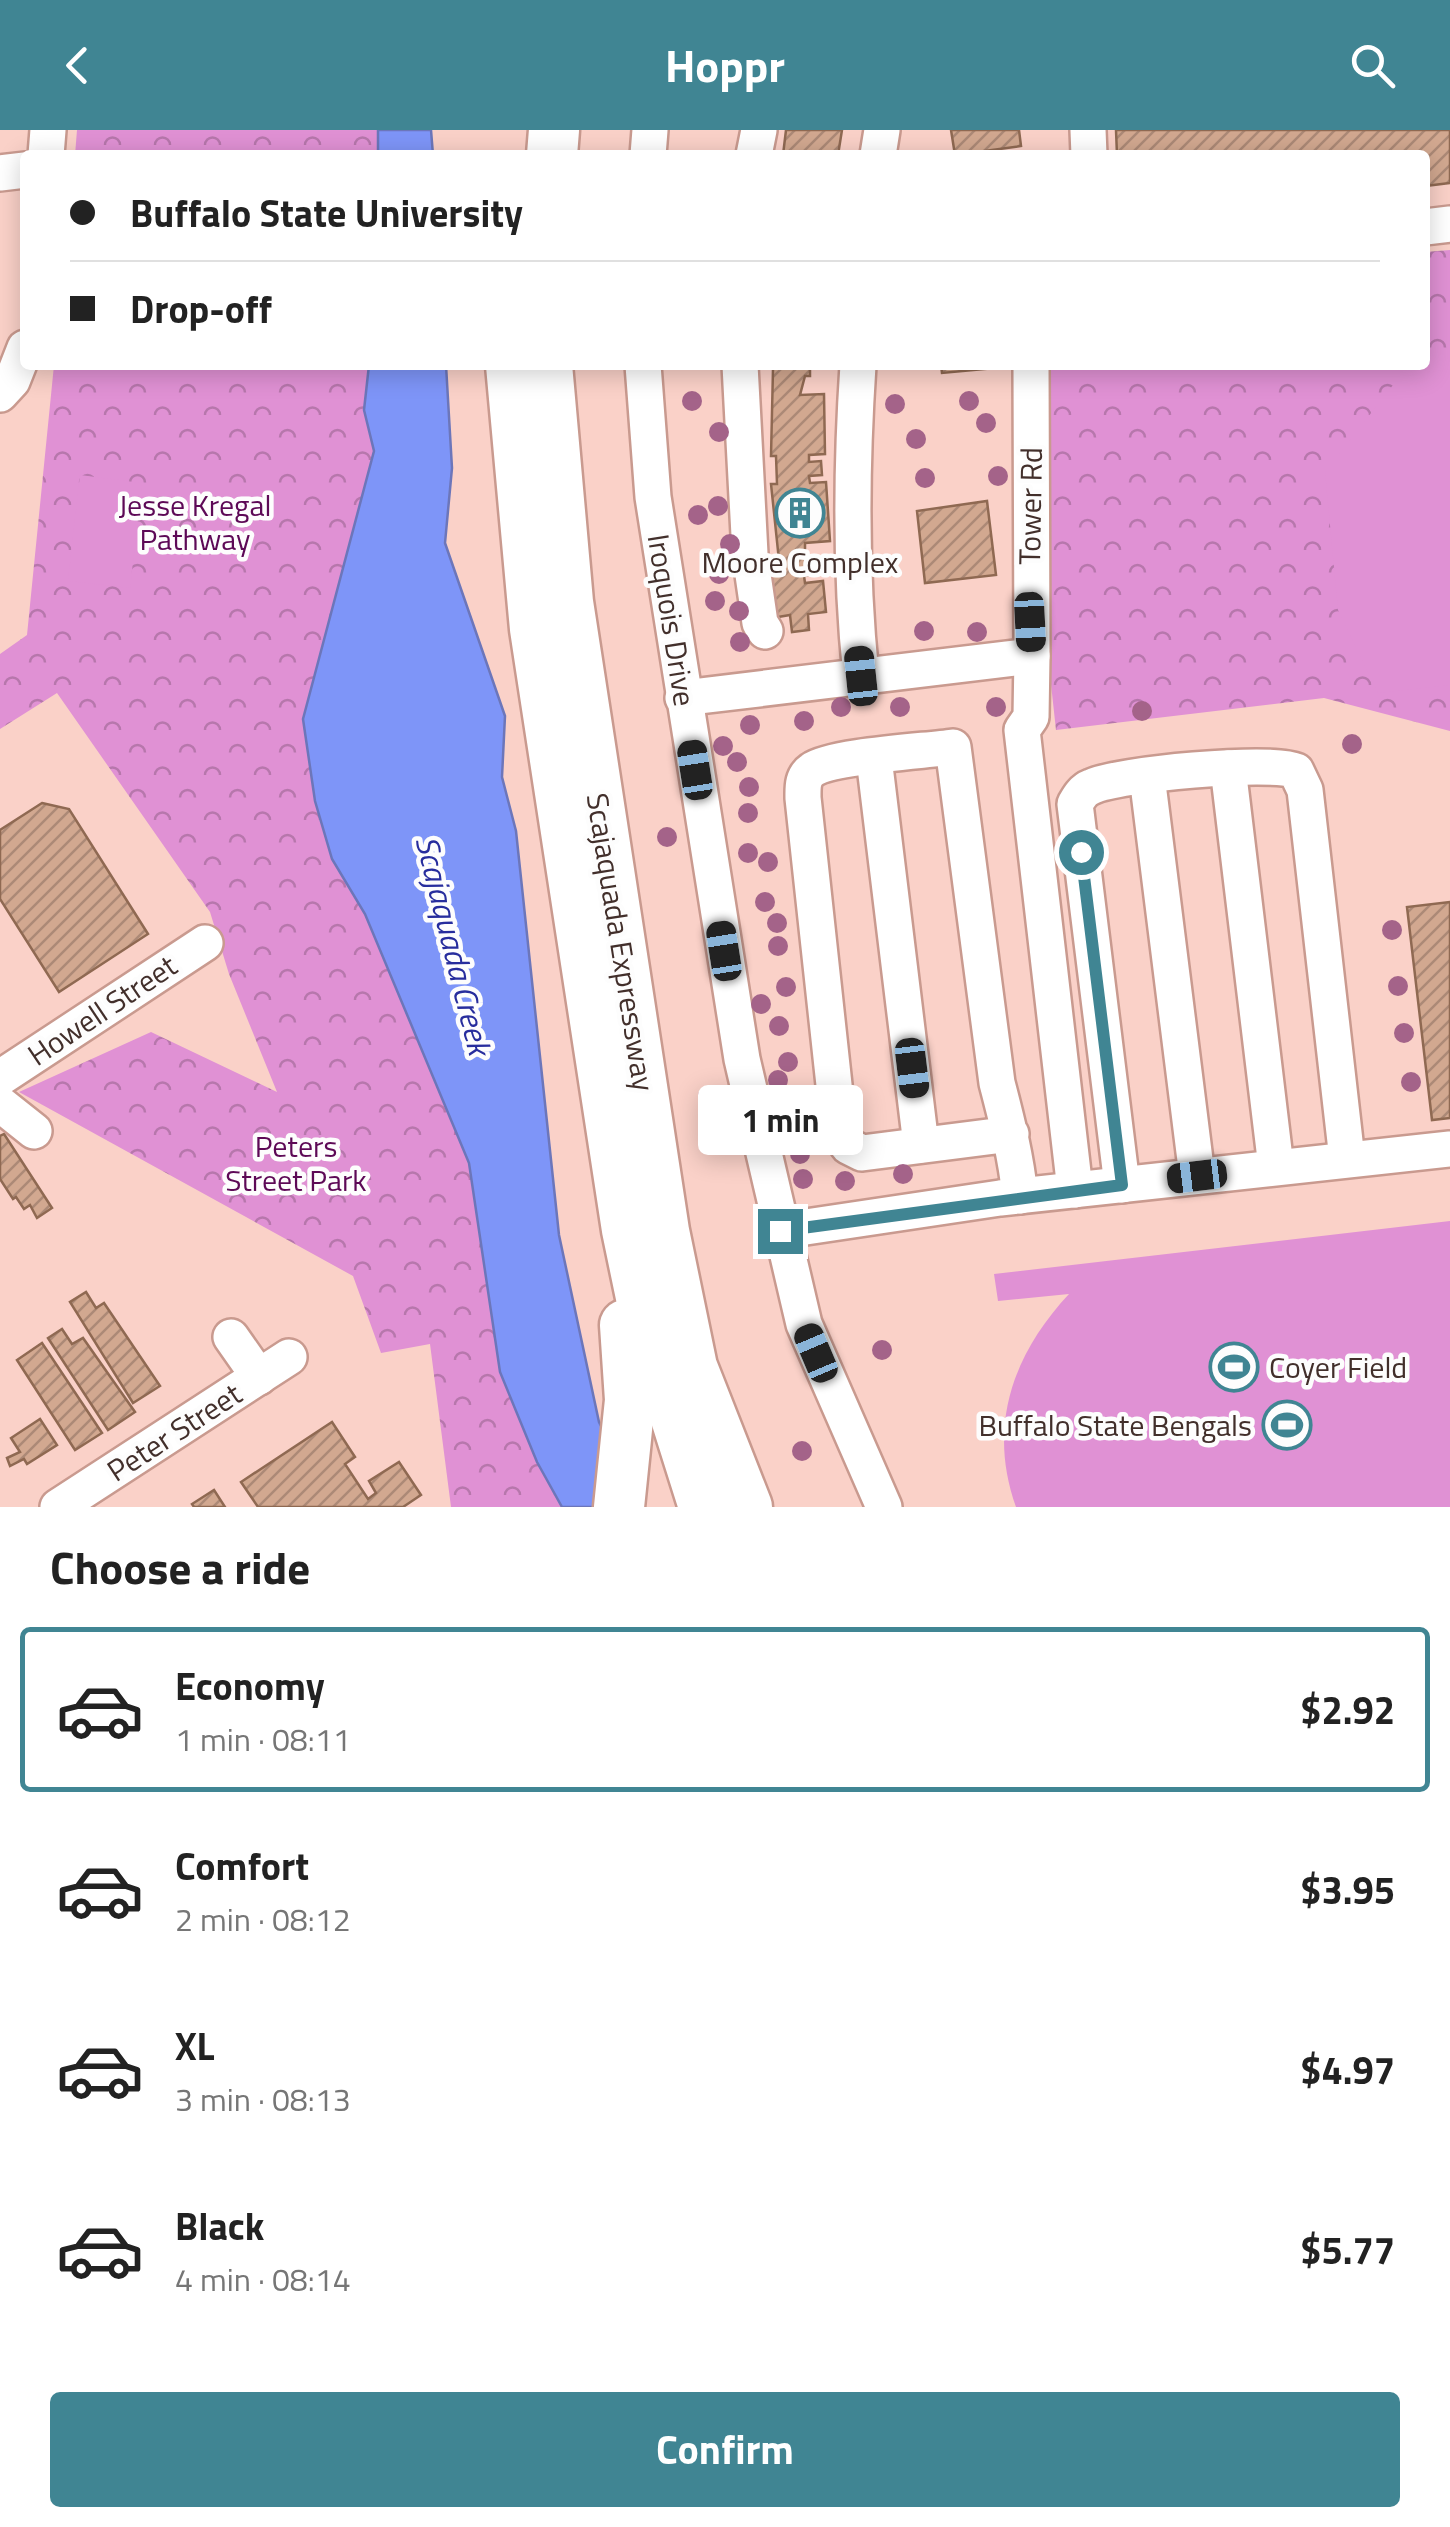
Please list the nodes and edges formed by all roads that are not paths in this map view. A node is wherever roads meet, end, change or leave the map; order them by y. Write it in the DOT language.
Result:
graph roads {
  1 [pos="20,360"];
  2 [pos="511,370"];
  3 [pos="547,370"];
  4 [pos="643,370"];
  5 [pos="740,370"];
  6 [pos="858,370"];
  7 [pos="1031,370"];
  8 [pos="0,394"];
  9 [pos="765,631"];
  10 [pos="1032,656"];
  11 [pos="861,676"];
  12 [pos="683,698"];
  13 [pos="874,758"];
  14 [pos="1228,768"];
  15 [pos="1147,776"];
  16 [pos="205,943"];
  17 [pos="0,1078"];
  18 [pos="0,1104"];
  19 [pos="34,1131"];
  20 [pos="1011,1134"];
  21 [pos="922,1146"];
  22 [pos="1450,1149"];
  23 [pos="1347,1159"];
  24 [pos="1276,1168"];
  25 [pos="1197,1176"];
  26 [pos="1122,1185"];
  27 [pos="1075,1190"];
  28 [pos="1020,1196"];
  29 [pos="627,1230"];
  30 [pos="780,1231"];
  31 [pos="231,1337"];
  32 [pos="290,1356"];
  33 [pos="259,1377"];
  34 [pos="58,1507"];
  35 [pos="619,1507"];
  36 [pos="704,1507"];
  37 [pos="747,1507"];
  38 [pos="884,1507"];
  1 -- 8 [label="street"];
  2 -- 29 [label="highway, Scajaquada Expressway"];
  3 -- 37 [label="highway, Scajaquada Expressway"];
  4 -- 12 [label="street, Iroquois Drive"];
  5 -- 9 [label="street"];
  6 -- 11 [label="street"];
  7 -- 10 [label="street, Tower Rd"];
  10 -- 11 [label="street"];
  10 -- 27 [label="street, Tower Rd"];
  11 -- 12 [label="street"];
  12 -- 30 [label="street, Iroquois Drive"];
  13 -- 20 [label="street"];
  13 -- 21 [label="street"];
  13 -- 21 [label="street"];
  14 -- 15 [label="street"];
  14 -- 23 [label="street"];
  14 -- 24 [label="street"];
  15 -- 25 [label="street"];
  15 -- 26 [label="street"];
  16 -- 17 [label="street, Howell Street"];
  18 -- 19 [label="street"];
  20 -- 21 [label="street"];
  20 -- 28 [label="street"];
  22 -- 23 [label="street"];
  23 -- 24 [label="street"];
  24 -- 25 [label="street"];
  25 -- 26 [label="street"];
  26 -- 27 [label="street"];
  27 -- 28 [label="street"];
  28 -- 30 [label="street"];
  29 -- 35 [label="highway"];
  29 -- 36 [label="highway, Scajaquada Expressway"];
  30 -- 38 [label="street, Iroquois Drive"];
  31 -- 33 [label="street"];
  32 -- 33 [label="street, Peter Street"];
  33 -- 34 [label="street, Peter Street"];
}
